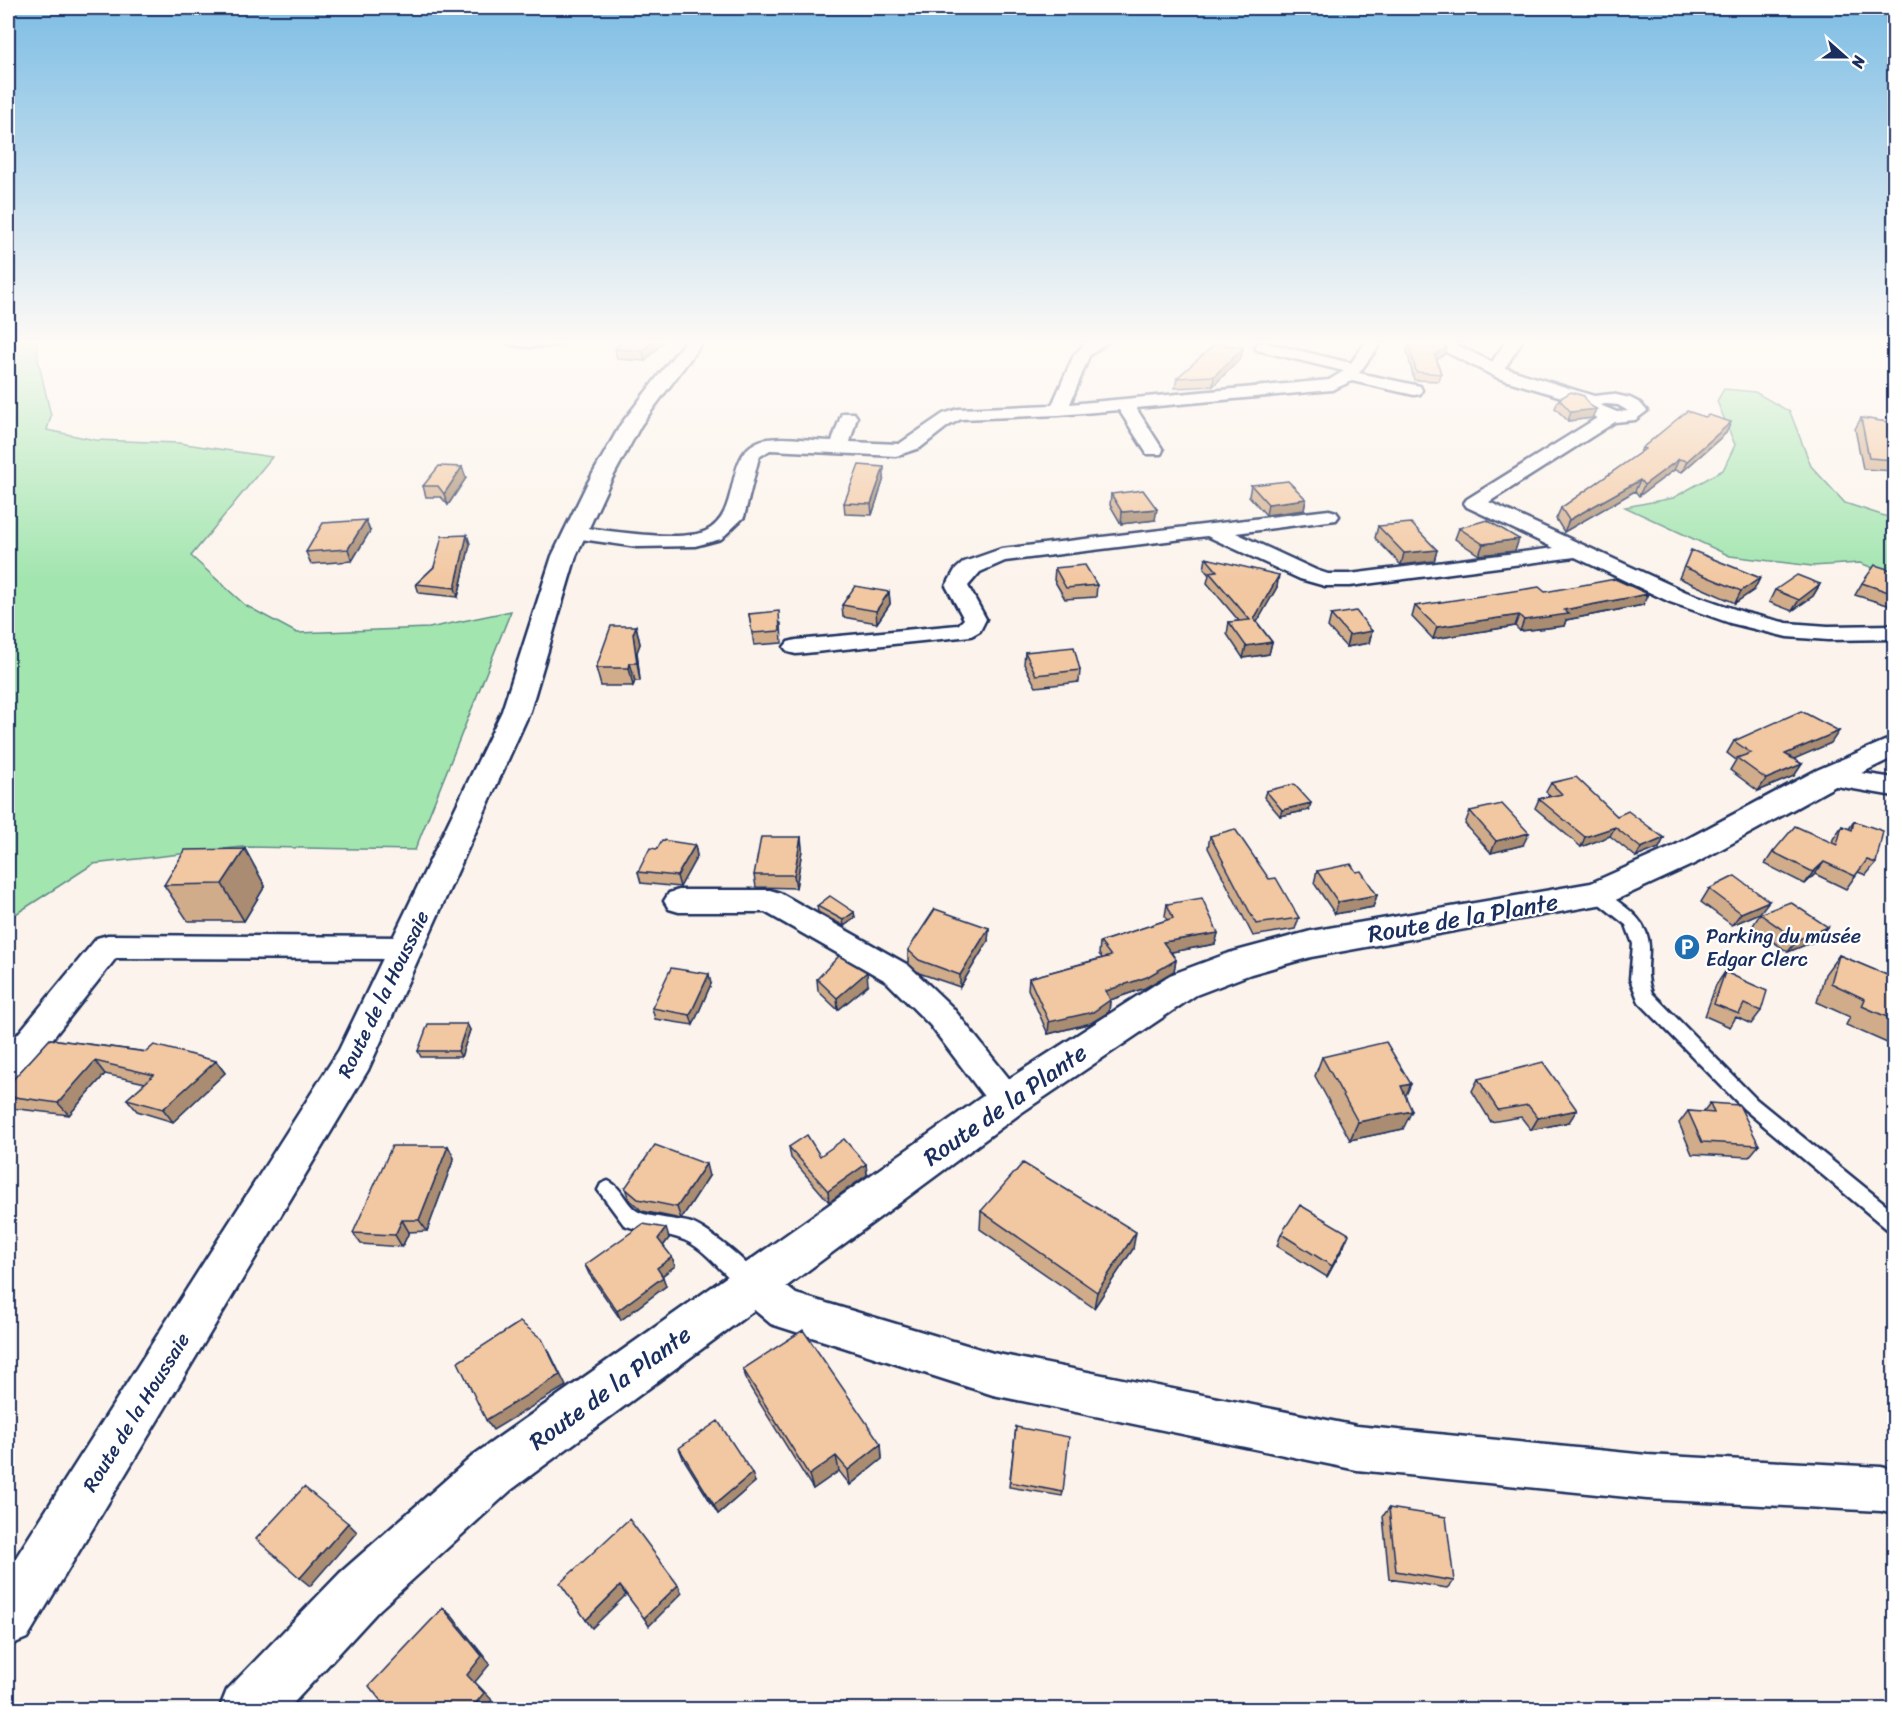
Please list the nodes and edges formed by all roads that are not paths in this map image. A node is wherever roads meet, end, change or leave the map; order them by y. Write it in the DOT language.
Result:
graph roads {
  1 [pos="634,420"];
  2 [pos="847,420"];
  3 [pos="946,420"];
  4 [pos="1135,420"];
  5 [pos="1605,420"];
  6 [pos="839,447"];
  7 [pos="1154,450"];
  8 [pos="1329,516"];
  9 [pos="1210,530"];
  10 [pos="569,544"];
  11 [pos="1576,551"];
  12 [pos="1894,632"];
  13 [pos="796,647"];
  14 [pos="1894,746"];
  15 [pos="1828,777"];
  16 [pos="1894,787"];
  17 [pos="1597,894"];
  18 [pos="679,901"];
  19 [pos="407,948"];
  20 [pos="8,1070"];
  21 [pos="1007,1101"];
  22 [pos="608,1190"];
  23 [pos="1894,1223"];
  24 [pos="753,1284"];
  25 [pos="1894,1492"];
  26 [pos="8,1619"];
  27 [pos="247,1710"];
  1 -- 10 [label="main road, Route de la Houssaie"];
  2 -- 6 [label="street"];
  3 -- 6 [label="street"];
  4 -- 7 [label="street"];
  5 -- 11 [label="street"];
  6 -- 10 [label="street"];
  8 -- 9 [label="street"];
  9 -- 11 [label="street"];
  9 -- 13 [label="street"];
  10 -- 19 [label="main road, Route de la Houssaie"];
  11 -- 12 [label="street"];
  14 -- 15 [label="main road, Route de la Plante"];
  15 -- 16 [label="street"];
  15 -- 17 [label="main road, Route de la Plante"];
  17 -- 21 [label="main road, Route de la Plante"];
  17 -- 23 [label="lane"];
  18 -- 21 [label="street"];
  19 -- 20 [label="street"];
  19 -- 26 [label="main road, Route de la Houssaie"];
  21 -- 24 [label="main road, Route de la Plante"];
  22 -- 24 [label="lane"];
  24 -- 25 [label="street"];
  24 -- 27 [label="main road, Route de la Plante"];
}
